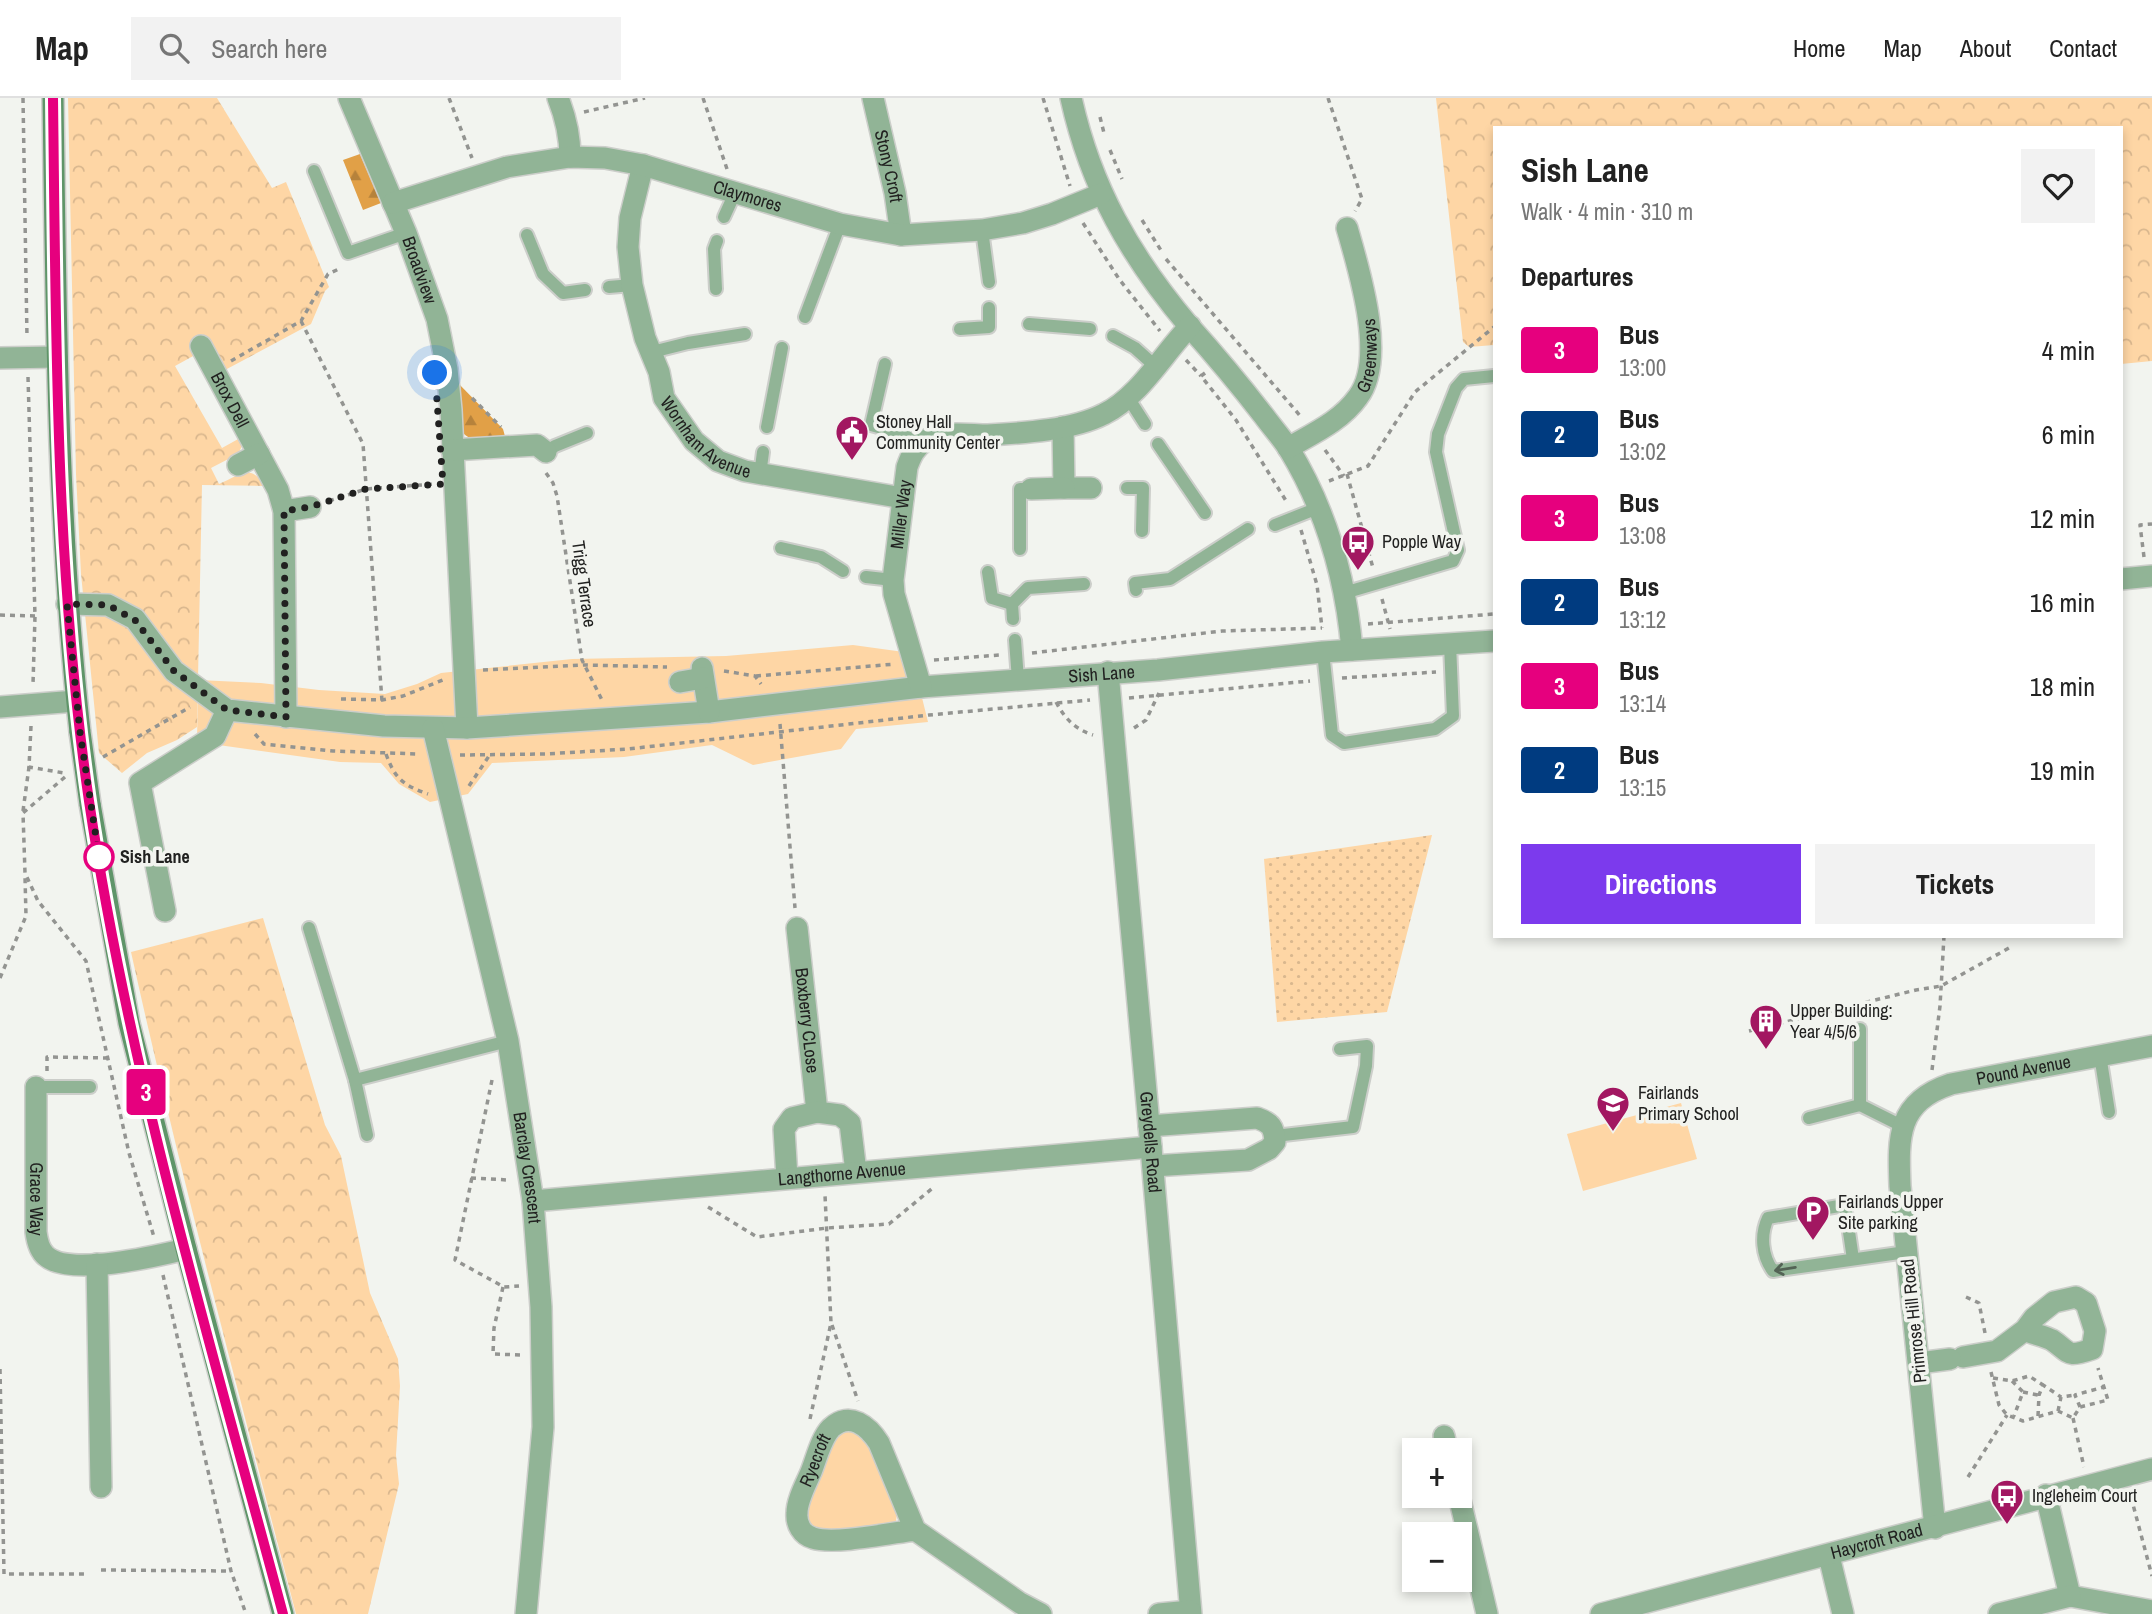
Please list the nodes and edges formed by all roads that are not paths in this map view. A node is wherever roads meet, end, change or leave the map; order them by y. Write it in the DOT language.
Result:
graph roads {
  1 [pos="53,98"];
  2 [pos="349,98"];
  3 [pos="873,98"];
  4 [pos="1071,98"];
  5 [pos="562,107"];
  6 [pos="570,157"];
  7 [pos="643,165"];
  8 [pos="314,171"];
  9 [pos="734,193"];
  10 [pos="1101,194"];
  11 [pos="393,203"];
  12 [pos="724,217"];
  13 [pos="841,224"];
  14 [pos="1347,228"];
  15 [pos="982,230"];
  16 [pos="406,233"];
  17 [pos="527,235"];
  18 [pos="901,235"];
  19 [pos="717,241"];
  20 [pos="989,282"];
  21 [pos="632,285"];
  22 [pos="609,287"];
  23 [pos="716,289"];
  24 [pos="584,290"];
  25 [pos="989,308"];
  26 [pos="805,317"];
  27 [pos="1029,324"];
  28 [pos="1190,326"];
  29 [pos="960,329"];
  30 [pos="1090,329"];
  31 [pos="745,334"];
  32 [pos="1113,336"];
  33 [pos="201,346"];
  34 [pos="782,348"];
  35 [pos="652,352"];
  36 [pos="57,357"];
  37 [pos="0,358"];
  38 [pos="885,363"];
  39 [pos="1155,366"];
  40 [pos="1493,376"];
  41 [pos="1129,399"];
  42 [pos="1145,424"];
  43 [pos="768,427"];
  44 [pos="1063,427"];
  45 [pos="587,433"];
  46 [pos="1158,444"];
  47 [pos="918,447"];
  48 [pos="1288,448"];
  49 [pos="452,450"];
  50 [pos="546,452"];
  51 [pos="763,452"];
  52 [pos="260,454"];
  53 [pos="238,465"];
  54 [pos="760,475"];
  55 [pos="1064,488"];
  56 [pos="1097,488"];
  57 [pos="1128,488"];
  58 [pos="1031,489"];
  59 [pos="903,498"];
  60 [pos="310,507"];
  61 [pos="1318,508"];
  62 [pos="284,511"];
  63 [pos="1205,513"];
  64 [pos="1275,525"];
  65 [pos="1248,529"];
  66 [pos="1142,531"];
  67 [pos="781,548"];
  68 [pos="1020,549"];
  69 [pos="2148,569"];
  70 [pos="844,571"];
  71 [pos="988,572"];
  72 [pos="866,577"];
  73 [pos="2123,578"];
  74 [pos="893,580"];
  75 [pos="1084,584"];
  76 [pos="1136,590"];
  77 [pos="1344,593"];
  78 [pos="67,604"];
  79 [pos="1012,604"];
  80 [pos="1013,619"];
  81 [pos="1493,641"];
  82 [pos="1450,644"];
  83 [pos="1016,647"];
  84 [pos="1352,650"];
  85 [pos="1323,652"];
  86 [pos="1108,672"];
  87 [pos="1018,680"];
  88 [pos="680,682"];
  89 [pos="921,687"];
  90 [pos="76,701"];
  91 [pos="0,706"];
  92 [pos="231,711"];
  93 [pos="709,712"];
  94 [pos="286,717"];
  95 [pos="433,728"];
  96 [pos="467,728"];
  97 [pos="164,911"];
  98 [pos="309,928"];
  99 [pos="797,928"];
  100 [pos="1860,1029"];
  101 [pos="508,1041"];
  102 [pos="2152,1046"];
  103 [pos="1340,1049"];
  104 [pos="2100,1055"];
  105 [pos="355,1080"];
  106 [pos="36,1087"];
  107 [pos="90,1087"];
  108 [pos="1860,1105"];
  109 [pos="817,1112"];
  110 [pos="2109,1112"];
  111 [pos="1809,1118"];
  112 [pos="1904,1121"];
  113 [pos="367,1135"];
  114 [pos="1275,1136"];
  115 [pos="1151,1146"];
  116 [pos="856,1172"];
  117 [pos="787,1178"];
  118 [pos="533,1201"];
  119 [pos="186,1250"];
  120 [pos="1906,1252"];
  121 [pos="1853,1259"];
  122 [pos="97,1264"];
  123 [pos="2025,1330"];
  124 [pos="1919,1363"];
  125 [pos="2152,1469"];
  126 [pos="101,1487"];
  127 [pos="2046,1496"];
  128 [pos="1462,1508"];
  129 [pos="1935,1528"];
  130 [pos="915,1530"];
  131 [pos="1829,1556"];
  132 [pos="2070,1597"];
  133 [pos="2149,1612"];
  134 [pos="1191,1613"];
  135 [pos="283,1614"];
  136 [pos="526,1614"];
  137 [pos="1041,1614"];
  138 [pos="1159,1614"];
  139 [pos="1487,1614"];
  140 [pos="1601,1614"];
  141 [pos="1843,1614"];
  142 [pos="1998,1614"];
  1 -- 36 [label="street"];
  2 -- 11 [label="street, Broadview"];
  3 -- 18 [label="street, Stony Croft"];
  4 -- 10 [label="street"];
  5 -- 6 [label="street"];
  6 -- 7 [label="street, Claymores"];
  6 -- 11 [label="street, Claymores"];
  7 -- 9 [label="street, Claymores"];
  7 -- 21 [label="street, Wornham Avenue"];
  8 -- 16 [label="lane"];
  9 -- 12 [label="lane"];
  9 -- 13 [label="street, Claymores"];
  10 -- 15 [label="street, Claymores"];
  10 -- 28 [label="street"];
  11 -- 16 [label="street, Broadview"];
  13 -- 18 [label="street, Claymores"];
  13 -- 26 [label="lane"];
  14 -- 48 [label="street, Greenways"];
  15 -- 18 [label="street, Claymores"];
  15 -- 20 [label="lane"];
  16 -- 49 [label="street, Broadview"];
  17 -- 24 [label="lane"];
  19 -- 23 [label="lane"];
  21 -- 22 [label="lane"];
  21 -- 35 [label="street, Wornham Avenue"];
  25 -- 29 [label="lane"];
  27 -- 30 [label="lane"];
  28 -- 39 [label="street"];
  28 -- 48 [label="street"];
  31 -- 35 [label="lane"];
  32 -- 39 [label="lane"];
  33 -- 52 [label="street, Brox Dell"];
  34 -- 43 [label="lane"];
  35 -- 54 [label="street, Wornham Avenue"];
  36 -- 37 [label="street"];
  36 -- 78 [label="street"];
  38 -- 47 [label="lane"];
  39 -- 41 [label="street"];
  40 -- 77 [label="lane"];
  41 -- 42 [label="lane"];
  41 -- 44 [label="street"];
  44 -- 47 [label="street"];
  44 -- 55 [label="street"];
  45 -- 50 [label="lane"];
  46 -- 63 [label="lane"];
  47 -- 59 [label="street, Miller Way"];
  48 -- 61 [label="street"];
  49 -- 50 [label="street"];
  49 -- 96 [label="street, Broadview"];
  51 -- 54 [label="lane"];
  52 -- 53 [label="street"];
  52 -- 62 [label="street, Brox Dell"];
  54 -- 59 [label="street, Wornham Avenue"];
  55 -- 56 [label="street"];
  55 -- 58 [label="street"];
  57 -- 66 [label="lane"];
  58 -- 68 [label="lane"];
  59 -- 74 [label="street, Miller Way"];
  60 -- 62 [label="street"];
  61 -- 64 [label="lane"];
  61 -- 77 [label="street"];
  62 -- 94 [label="street, Brox Dell"];
  65 -- 76 [label="lane"];
  67 -- 70 [label="lane"];
  69 -- 73 [label="street"];
  71 -- 79 [label="lane"];
  72 -- 74 [label="lane"];
  74 -- 89 [label="street, Miller Way"];
  75 -- 79 [label="lane"];
  77 -- 84 [label="street"];
  78 -- 90 [label="street"];
  78 -- 92 [label="street, Sish Lane"];
  79 -- 80 [label="lane"];
  81 -- 82 [label="street, Sish Lane"];
  82 -- 84 [label="street, Sish Lane"];
  82 -- 85 [label="lane"];
  83 -- 87 [label="lane"];
  84 -- 85 [label="street, Sish Lane"];
  85 -- 86 [label="street, Sish Lane"];
  86 -- 87 [label="street, Sish Lane"];
  86 -- 115 [label="street, Greydells Road"];
  87 -- 89 [label="street, Sish Lane"];
  88 -- 93 [label="street"];
  89 -- 93 [label="street, Sish Lane"];
  90 -- 91 [label="street"];
  90 -- 119 [label="street, bridge"];
  92 -- 94 [label="street, Sish Lane"];
  92 -- 97 [label="street"];
  93 -- 96 [label="street, Sish Lane"];
  94 -- 95 [label="street, Sish Lane"];
  95 -- 96 [label="street, Sish Lane"];
  95 -- 101 [label="street, Barclay Crescent"];
  98 -- 105 [label="lane"];
  99 -- 109 [label="street, Boxberry CLose"];
  100 -- 108 [label="lane"];
  101 -- 105 [label="lane"];
  101 -- 118 [label="street, Barclay Crescent"];
  102 -- 104 [label="street, Pound Avenue"];
  103 -- 114 [label="lane"];
  104 -- 110 [label="lane"];
  104 -- 112 [label="street, Pound Avenue"];
  105 -- 113 [label="lane"];
  106 -- 107 [label="lane"];
  106 -- 122 [label="street, Grace Way"];
  108 -- 111 [label="lane"];
  108 -- 112 [label="lane"];
  109 -- 116 [label="street"];
  109 -- 117 [label="street"];
  112 -- 120 [label="street, Primrose Hill Road"];
  114 -- 115 [label="street"];
  114 -- 115 [label="street"];
  115 -- 116 [label="street, Langthorne Avenue"];
  115 -- 134 [label="street, Greydells Road"];
  116 -- 117 [label="street, Langthorne Avenue"];
  117 -- 118 [label="street, Langthorne Avenue"];
  118 -- 136 [label="street, Barclay Crescent"];
  119 -- 122 [label="street, Grace Way"];
  119 -- 135 [label="street"];
  120 -- 121 [label="lane"];
  120 -- 124 [label="street, Primrose Hill Road"];
  121 -- 121 [label="lane, one-way"];
  122 -- 126 [label="street"];
  123 -- 123 [label="street"];
  123 -- 124 [label="street"];
  124 -- 129 [label="street, Primrose Hill Road"];
  125 -- 127 [label="street, Haycroft Road"];
  127 -- 129 [label="street, Haycroft Road"];
  127 -- 132 [label="street"];
  128 -- 139 [label="street"];
  129 -- 131 [label="street, Haycroft Road"];
  130 -- 130 [label="street, Ryecroft"];
  130 -- 137 [label="street"];
  131 -- 140 [label="street, Haycroft Road"];
  131 -- 141 [label="street"];
  132 -- 133 [label="street"];
  132 -- 142 [label="street"];
  134 -- 138 [label="street"];
}
